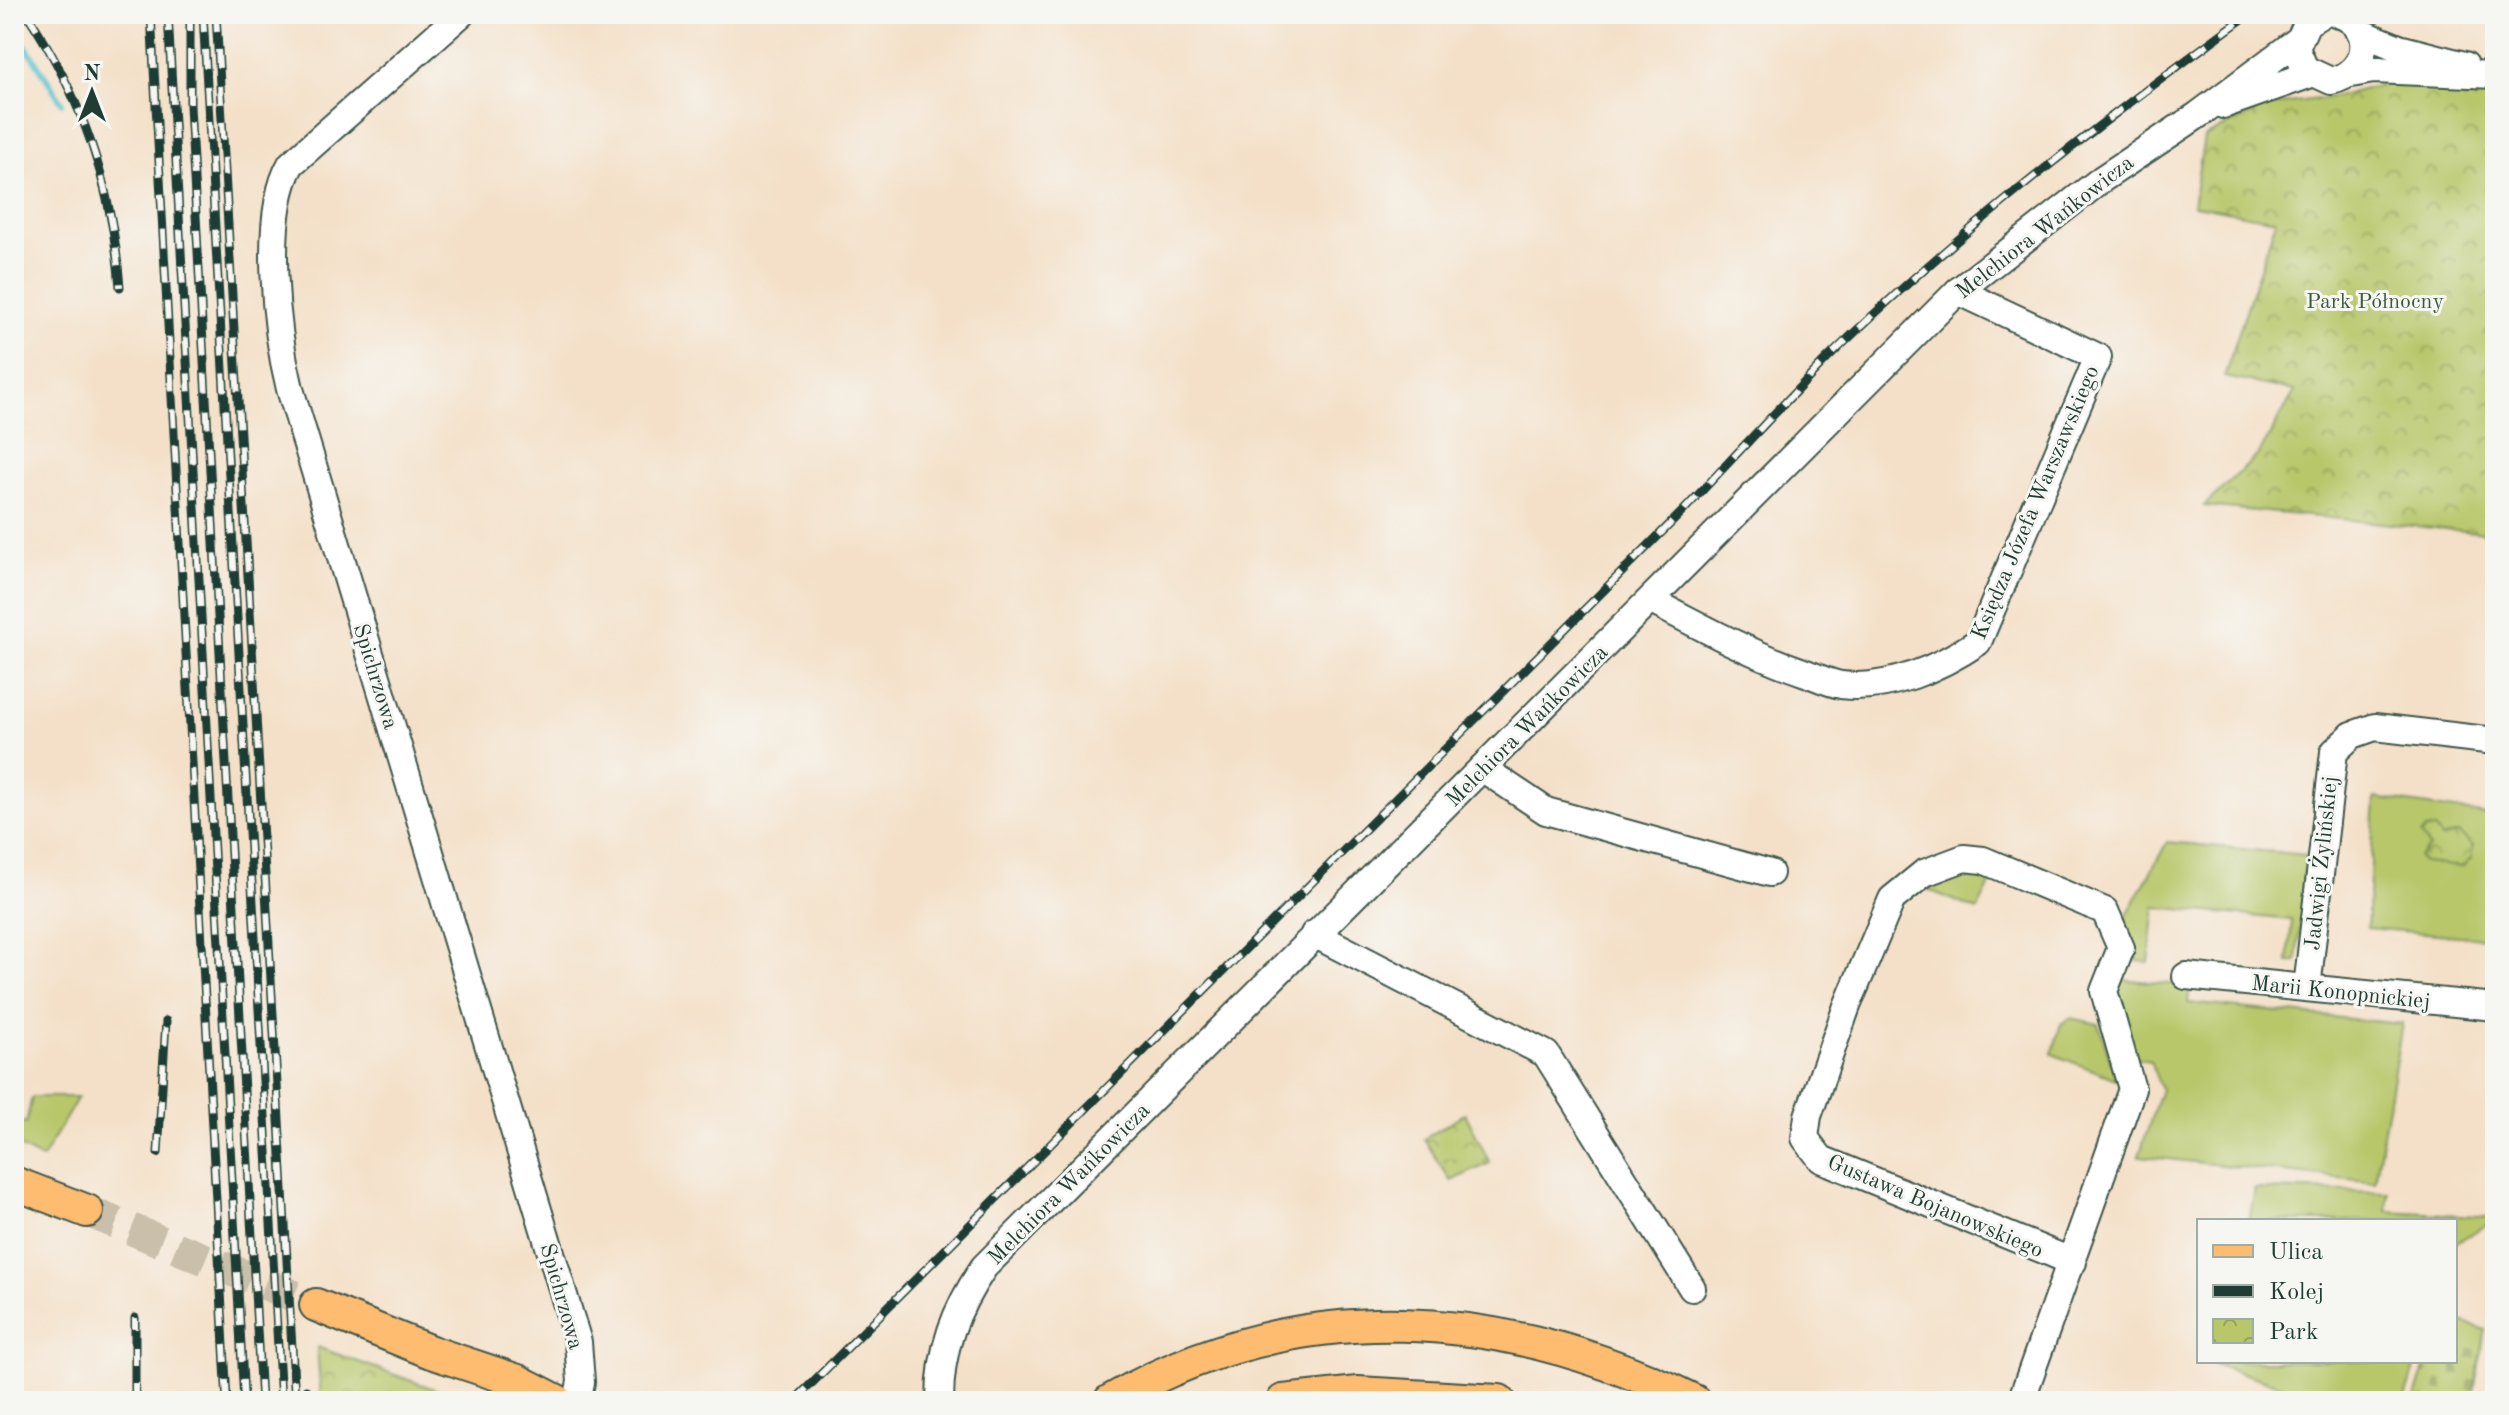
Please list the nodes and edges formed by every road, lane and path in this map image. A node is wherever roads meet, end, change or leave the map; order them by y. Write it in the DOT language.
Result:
graph roads {
  1 [pos="461,14"];
  2 [pos="2338,18"];
  3 [pos="2297,41"];
  4 [pos="2311,74"];
  5 [pos="2351,74"];
  6 [pos="2495,75"];
  7 [pos="2198,115"];
  8 [pos="1958,291"];
  9 [pos="1652,601"];
  10 [pos="2495,741"];
  11 [pos="1482,768"];
  12 [pos="1770,873"];
  13 [pos="1314,934"];
  14 [pos="2186,976"];
  15 [pos="2307,988"];
  16 [pos="2495,1007"];
  17 [pos="14,1183"];
  18 [pos="87,1211"];
  19 [pos="2073,1262"];
  20 [pos="1692,1288"];
  21 [pos="316,1305"];
  22 [pos="431,1352"];
  23 [pos="502,1401"];
  24 [pos="557,1401"];
  25 [pos="577,1401"];
  26 [pos="940,1401"];
  27 [pos="1110,1401"];
  28 [pos="1283,1401"];
  29 [pos="1499,1401"];
  30 [pos="1694,1401"];
  31 [pos="2021,1401"];
  1 -- 25 [label="street, Spichrzowa"];
  2 -- 3 [label="street"];
  2 -- 5 [label="street"];
  2 -- 6 [label="street"];
  3 -- 4 [label="street"];
  3 -- 7 [label="street, Melchiora Wańkowicza"];
  4 -- 5 [label="street"];
  4 -- 7 [label="street, Melchiora Wańkowicza"];
  5 -- 6 [label="street"];
  7 -- 8 [label="street, Melchiora Wańkowicza"];
  8 -- 9 [label="street, Melchiora Wańkowicza"];
  8 -- 9 [label="street, Księdza Józefa Warszawskiego"];
  9 -- 11 [label="street, Melchiora Wańkowicza"];
  10 -- 15 [label="street, Jadwigi Żylińskiej"];
  11 -- 12 [label="street"];
  11 -- 13 [label="street, Melchiora Wańkowicza"];
  13 -- 20 [label="street"];
  13 -- 26 [label="street, Melchiora Wańkowicza"];
  14 -- 15 [label="street, Marii Konopnickiej"];
  15 -- 16 [label="street, Marii Konopnickiej"];
  17 -- 18 [label="main road"];
  19 -- 19 [label="street, Gustawa Bojanowskiego"];
  19 -- 31 [label="street, Gustawa Bojanowskiego"];
  21 -- 22 [label="main road"];
  22 -- 23 [label="main road"];
  22 -- 24 [label="main road"];
  27 -- 30 [label="main road"];
  28 -- 29 [label="main road"];
}
